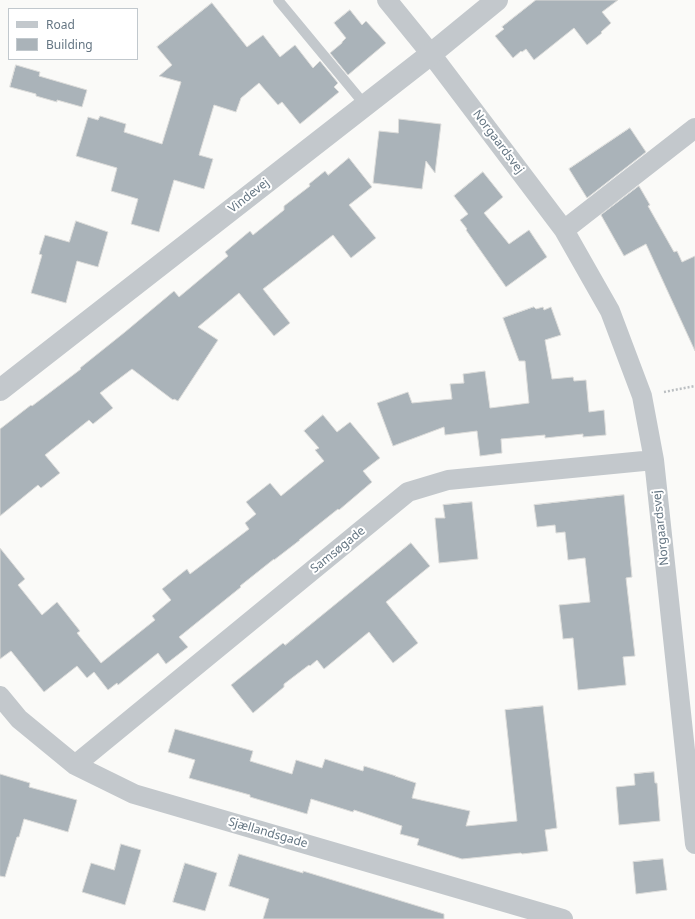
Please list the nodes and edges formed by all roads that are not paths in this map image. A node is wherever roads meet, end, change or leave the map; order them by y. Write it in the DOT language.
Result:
graph roads {
  1 [pos="278,0"];
  2 [pos="387,0"];
  3 [pos="497,0"];
  4 [pos="431,54"];
  5 [pos="365,105"];
  6 [pos="695,128"];
  7 [pos="564,230"];
  8 [pos="0,390"];
  9 [pos="654,460"];
  10 [pos="0,696"];
  11 [pos="75,765"];
  12 [pos="695,844"];
  13 [pos="563,919"];
  1 -- 5 [label="lane"];
  2 -- 4 [label="street, Norgaardsvej"];
  3 -- 4 [label="street, Vindevej"];
  4 -- 5 [label="street, Vindevej"];
  4 -- 7 [label="street, Norgaardsvej"];
  5 -- 8 [label="street, Vindevej"];
  6 -- 7 [label="street"];
  7 -- 9 [label="street, Norgaardsvej"];
  9 -- 11 [label="street, Samsøgade"];
  9 -- 12 [label="street, Norgaardsvej"];
  10 -- 11 [label="street, Sjællandsgade"];
  11 -- 13 [label="street, Sjællandsgade"];
}
